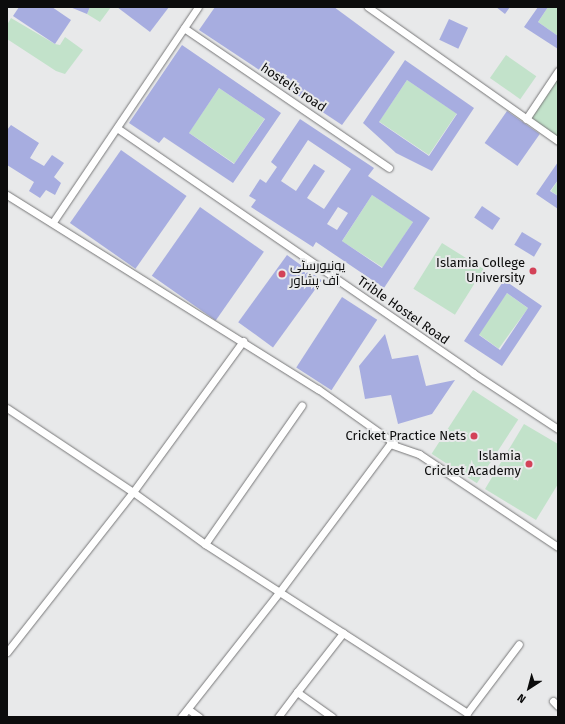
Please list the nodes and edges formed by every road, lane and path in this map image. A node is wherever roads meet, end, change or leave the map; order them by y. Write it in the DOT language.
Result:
graph roads {
  1 [pos="198,7"];
  2 [pos="368,7"];
  3 [pos="184,28"];
  4 [pos="558,71"];
  5 [pos="526,119"];
  6 [pos="117,128"];
  7 [pos="558,141"];
  8 [pos="389,168"];
  9 [pos="7,195"];
  10 [pos="53,222"];
  11 [pos="243,341"];
  12 [pos="302,405"];
  13 [pos="7,408"];
  14 [pos="558,429"];
  15 [pos="394,443"];
  16 [pos="133,492"];
  17 [pos="205,544"];
  18 [pos="558,547"];
  19 [pos="280,591"];
  20 [pos="343,633"];
  21 [pos="519,644"];
  22 [pos="7,652"];
  23 [pos="297,692"];
  24 [pos="188,709"];
  25 [pos="181,717"];
  26 [pos="199,717"];
  27 [pos="278,717"];
  28 [pos="332,717"];
  1 -- 3 [label="street"];
  2 -- 5 [label="street"];
  3 -- 6 [label="street"];
  3 -- 8 [label="street, hostel's road"];
  4 -- 5 [label="street"];
  5 -- 7 [label="street"];
  6 -- 10 [label="street"];
  6 -- 14 [label="street, Trible Hostel Road"];
  9 -- 10 [label="street"];
  10 -- 11 [label="street"];
  11 -- 15 [label="street"];
  11 -- 16 [label="street"];
  12 -- 17 [label="street"];
  13 -- 16 [label="street"];
  15 -- 18 [label="street"];
  15 -- 19 [label="street"];
  16 -- 17 [label="street"];
  16 -- 22 [label="street"];
  17 -- 19 [label="street"];
  19 -- 20 [label="street"];
  19 -- 24 [label="street"];
  20 -- 21 [label="street"];
  20 -- 23 [label="street"];
  23 -- 27 [label="street"];
  23 -- 28 [label="street"];
  24 -- 25 [label="street"];
  24 -- 26 [label="street"];
}
